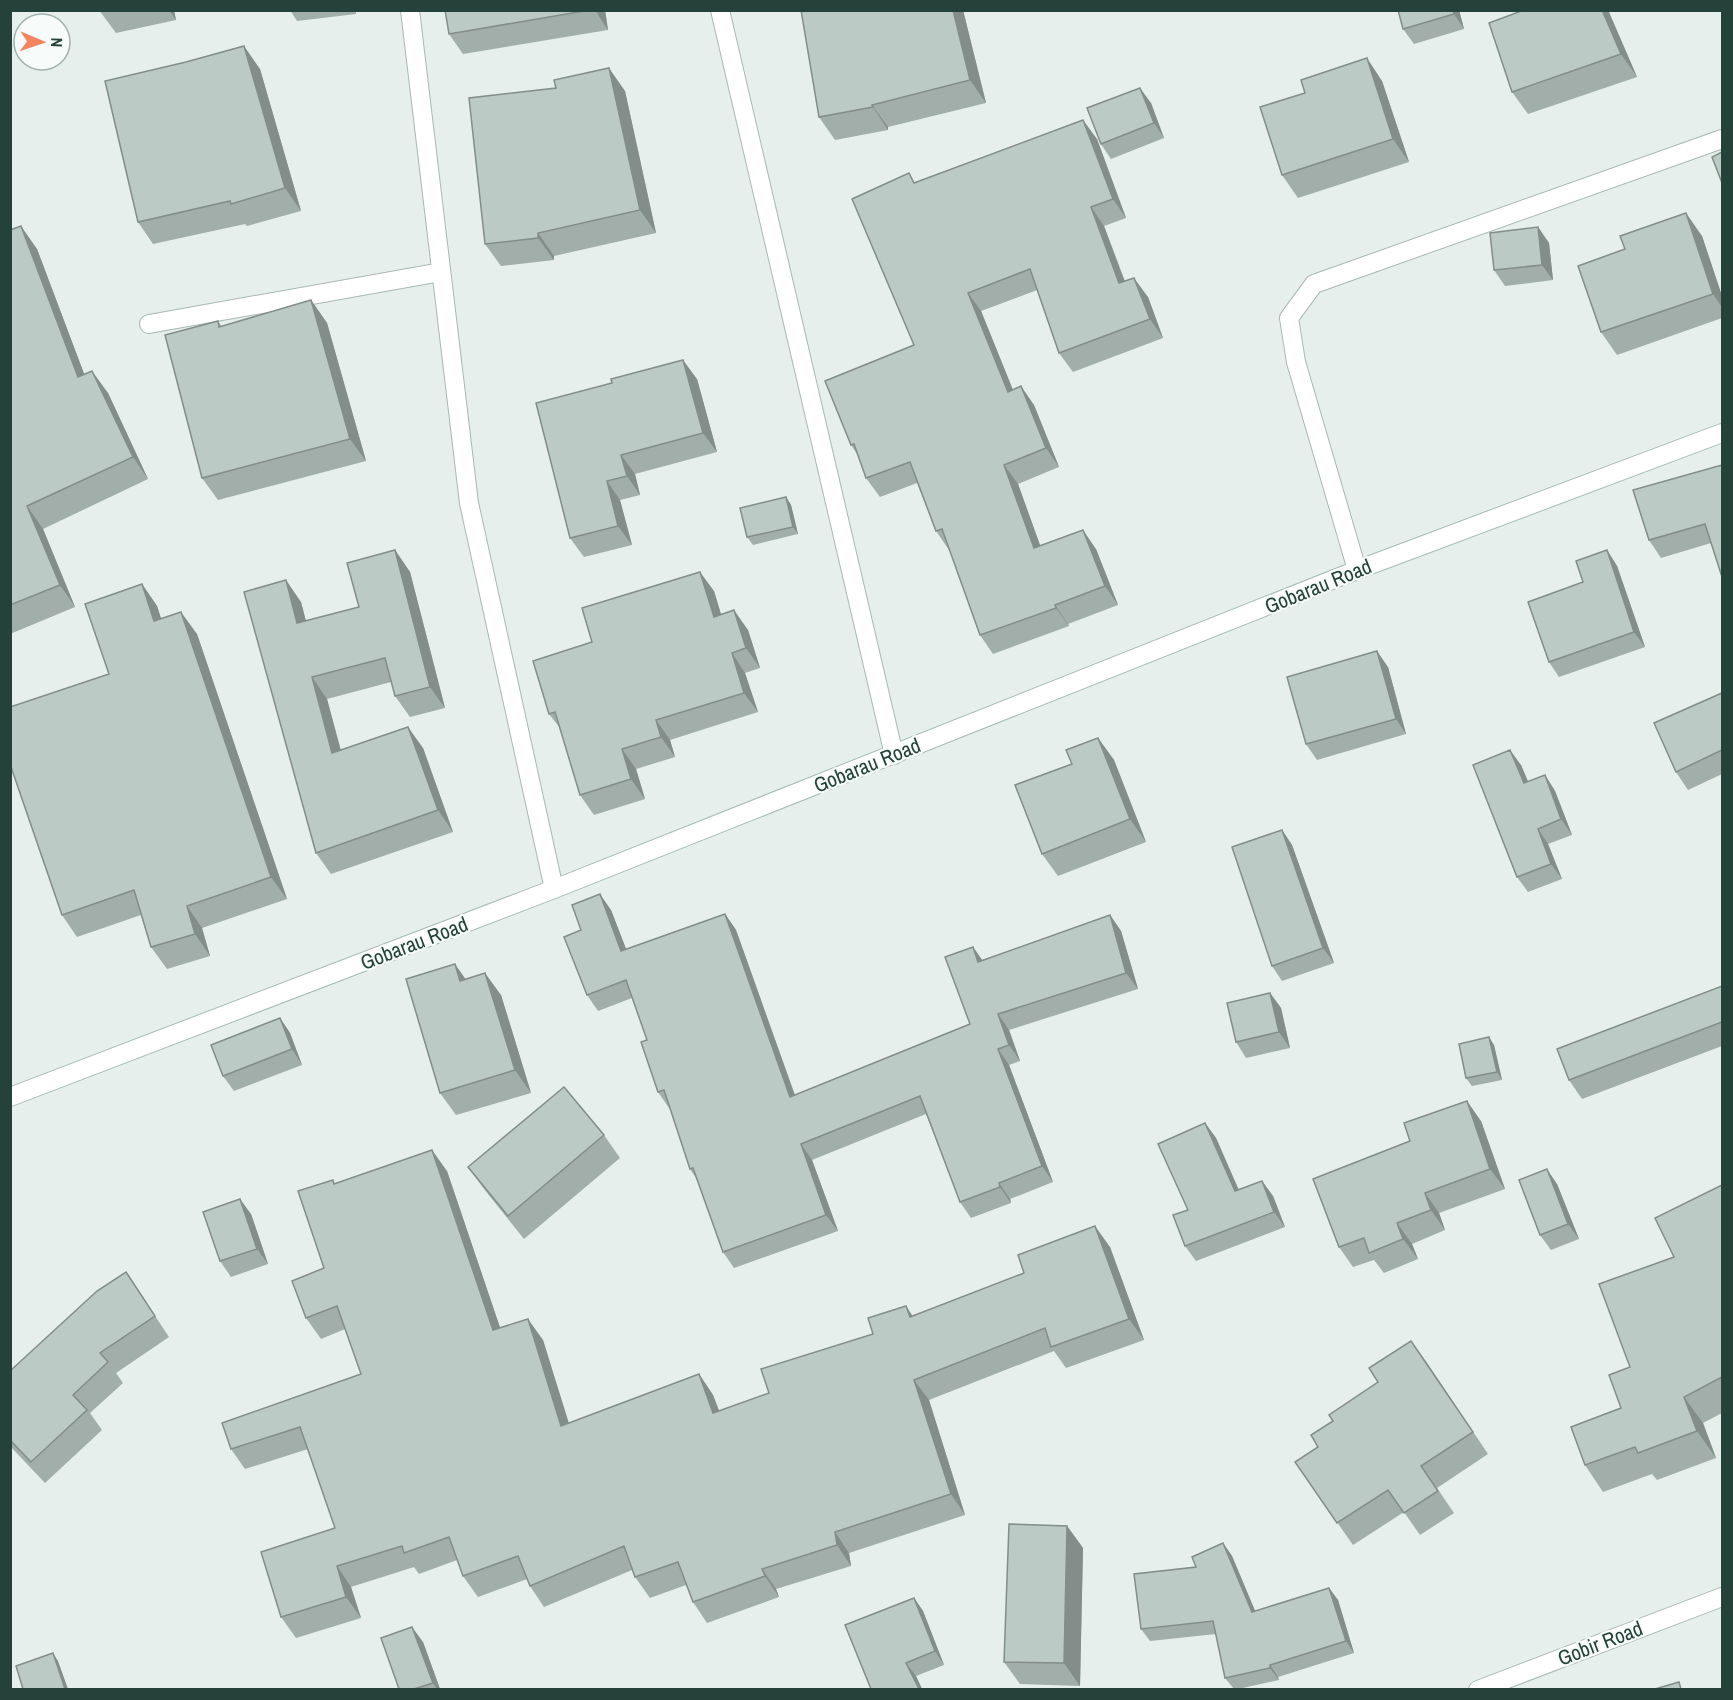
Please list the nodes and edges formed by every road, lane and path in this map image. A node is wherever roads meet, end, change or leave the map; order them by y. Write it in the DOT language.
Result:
graph roads {
  1 [pos="410,10"];
  2 [pos="720,10"];
  3 [pos="1722,139"];
  4 [pos="441,272"];
  5 [pos="149,324"];
  6 [pos="1722,433"];
  7 [pos="1357,570"];
  8 [pos="894,755"];
  9 [pos="555,889"];
  10 [pos="10,1097"];
  11 [pos="1722,1597"];
  12 [pos="1478,1689"];
  1 -- 4 [label="street"];
  2 -- 8 [label="street"];
  3 -- 7 [label="street"];
  4 -- 5 [label="street"];
  4 -- 9 [label="street"];
  6 -- 7 [label="street, Gobarau Road"];
  7 -- 8 [label="street, Gobarau Road"];
  8 -- 9 [label="street, Gobarau Road"];
  9 -- 10 [label="street, Gobarau Road"];
  11 -- 12 [label="street, Gobir Road"];
}
